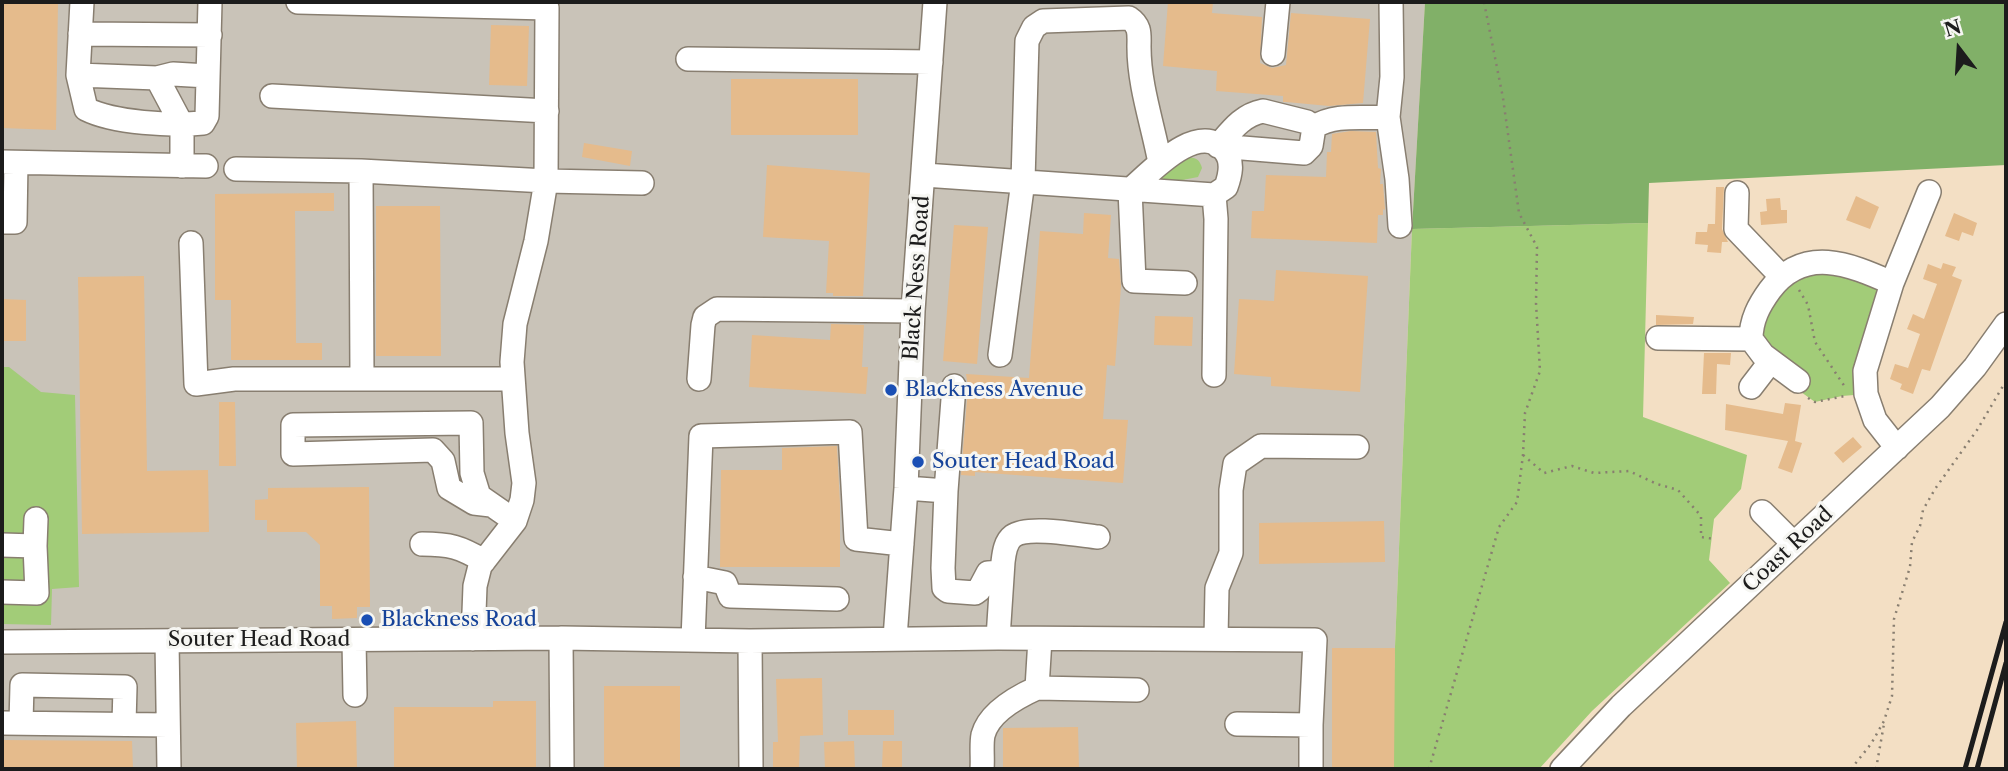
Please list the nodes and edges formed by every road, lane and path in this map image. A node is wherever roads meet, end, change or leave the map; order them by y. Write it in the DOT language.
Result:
graph roads {
  1 [pos="82,2"];
  2 [pos="210,2"];
  3 [pos="298,2"];
  4 [pos="935,2"];
  5 [pos="1278,2"];
  6 [pos="1391,2"];
  7 [pos="1483,2"];
  8 [pos="80,34"];
  9 [pos="210,35"];
  10 [pos="1273,54"];
  11 [pos="688,60"];
  12 [pos="931,62"];
  13 [pos="78,75"];
  14 [pos="208,76"];
  15 [pos="158,78"];
  16 [pos="272,96"];
  17 [pos="547,111"];
  18 [pos="1388,117"];
  19 [pos="182,125"];
  20 [pos="1314,127"];
  21 [pos="1218,146"];
  22 [pos="9,163"];
  23 [pos="1160,163"];
  24 [pos="183,166"];
  25 [pos="206,166"];
  26 [pos="236,169"];
  27 [pos="361,172"];
  28 [pos="924,175"];
  29 [pos="546,181"];
  30 [pos="1023,181"];
  31 [pos="642,183"];
  32 [pos="8,189"];
  33 [pos="1130,190"];
  34 [pos="1929,192"];
  35 [pos="1737,193"];
  36 [pos="1214,195"];
  37 [pos="2,222"];
  38 [pos="1399,226"];
  39 [pos="191,243"];
  40 [pos="1784,274"];
  41 [pos="1185,283"];
  42 [pos="1892,283"];
  43 [pos="913,311"];
  44 [pos="2006,324"];
  45 [pos="1658,338"];
  46 [pos="1751,340"];
  47 [pos="999,355"];
  48 [pos="1770,361"];
  49 [pos="1214,375"];
  50 [pos="362,378"];
  51 [pos="513,379"];
  52 [pos="699,379"];
  53 [pos="2006,381"];
  54 [pos="954,386"];
  55 [pos="1751,387"];
  56 [pos="1803,389"];
  57 [pos="1357,447"];
  58 [pos="1897,448"];
  59 [pos="1523,455"];
  60 [pos="905,488"];
  61 [pos="946,491"];
  62 [pos="491,505"];
  63 [pos="1762,512"];
  64 [pos="36,519"];
  65 [pos="515,521"];
  66 [pos="1098,537"];
  67 [pos="1715,539"];
  68 [pos="422,544"];
  69 [pos="902,544"];
  70 [pos="1794,544"];
  71 [pos="2,545"];
  72 [pos="35,546"];
  73 [pos="484,561"];
  74 [pos="1002,572"];
  75 [pos="695,577"];
  76 [pos="2,592"];
  77 [pos="837,599"];
  78 [pos="561,638"];
  79 [pos="895,638"];
  80 [pos="998,638"];
  81 [pos="1216,638"];
  82 [pos="473,639"];
  83 [pos="1040,639"];
  84 [pos="354,640"];
  85 [pos="693,640"];
  86 [pos="167,641"];
  87 [pos="750,641"];
  88 [pos="2,642"];
  89 [pos="1037,688"];
  90 [pos="1137,690"];
  91 [pos="355,695"];
  92 [pos="1884,721"];
  93 [pos="11,723"];
  94 [pos="124,724"];
  95 [pos="1237,724"];
  96 [pos="168,725"];
  97 [pos="1311,726"];
  98 [pos="169,769"];
  99 [pos="562,769"];
  100 [pos="751,769"];
  101 [pos="982,769"];
  102 [pos="1311,769"];
  103 [pos="1429,769"];
  104 [pos="1562,769"];
  105 [pos="1851,769"];
  106 [pos="1876,769"];
  1 -- 8 [label="street"];
  2 -- 9 [label="street"];
  3 -- 17 [label="street"];
  4 -- 12 [label="street, Black Ness Road"];
  5 -- 10 [label="street"];
  6 -- 18 [label="street"];
  7 -- 59 [label="path"];
  8 -- 9 [label="street"];
  8 -- 13 [label="street"];
  9 -- 14 [label="street"];
  11 -- 12 [label="street"];
  12 -- 28 [label="street, Black Ness Road"];
  13 -- 15 [label="street"];
  13 -- 19 [label="street"];
  14 -- 15 [label="street"];
  14 -- 19 [label="street"];
  15 -- 19 [label="street"];
  16 -- 17 [label="street"];
  17 -- 29 [label="street"];
  18 -- 20 [label="street"];
  18 -- 38 [label="street"];
  19 -- 24 [label="street"];
  20 -- 21 [label="street"];
  20 -- 21 [label="street"];
  21 -- 23 [label="street"];
  21 -- 36 [label="street"];
  22 -- 24 [label="street"];
  22 -- 32 [label="street"];
  23 -- 30 [label="street"];
  23 -- 33 [label="street"];
  24 -- 25 [label="street"];
  26 -- 27 [label="street"];
  27 -- 29 [label="street"];
  27 -- 50 [label="street"];
  28 -- 30 [label="street"];
  28 -- 43 [label="street, Black Ness Road"];
  29 -- 31 [label="street"];
  29 -- 51 [label="street"];
  30 -- 33 [label="street"];
  30 -- 47 [label="street"];
  32 -- 37 [label="street"];
  33 -- 36 [label="street"];
  33 -- 41 [label="street"];
  34 -- 42 [label="street"];
  35 -- 40 [label="street"];
  36 -- 49 [label="street"];
  39 -- 50 [label="street"];
  40 -- 42 [label="street"];
  40 -- 46 [label="street"];
  40 -- 56 [label="path"];
  42 -- 58 [label="street"];
  43 -- 52 [label="street"];
  43 -- 60 [label="street, Black Ness Road"];
  44 -- 58 [label="street, Coast Road"];
  45 -- 46 [label="street"];
  46 -- 48 [label="street"];
  48 -- 55 [label="street"];
  48 -- 56 [label="street"];
  50 -- 51 [label="street"];
  51 -- 65 [label="street"];
  53 -- 92 [label="path"];
  54 -- 61 [label="street"];
  57 -- 81 [label="street"];
  58 -- 70 [label="street, Coast Road"];
  59 -- 67 [label="path"];
  59 -- 103 [label="path"];
  60 -- 61 [label="street"];
  60 -- 69 [label="street, Black Ness Road"];
  61 -- 74 [label="street"];
  62 -- 62 [label="street"];
  62 -- 65 [label="street"];
  63 -- 70 [label="street"];
  64 -- 72 [label="street"];
  65 -- 73 [label="street"];
  66 -- 74 [label="street"];
  68 -- 73 [label="street"];
  69 -- 75 [label="street"];
  69 -- 79 [label="street, Black Ness Road"];
  70 -- 104 [label="street, Coast Road"];
  71 -- 72 [label="street"];
  72 -- 76 [label="street"];
  73 -- 82 [label="street"];
  74 -- 80 [label="street"];
  75 -- 77 [label="street"];
  75 -- 85 [label="street"];
  78 -- 82 [label="street, Souter Head Road"];
  78 -- 85 [label="street, Souter Head Road"];
  78 -- 99 [label="street"];
  79 -- 80 [label="street, Souter Head Road"];
  79 -- 87 [label="street, Souter Head Road"];
  80 -- 83 [label="street, Souter Head Road"];
  81 -- 83 [label="street, Souter Head Road"];
  81 -- 97 [label="street, Souter Head Road"];
  82 -- 84 [label="street, Souter Head Road"];
  83 -- 89 [label="street"];
  84 -- 86 [label="street, Souter Head Road"];
  84 -- 91 [label="street"];
  85 -- 87 [label="street, Souter Head Road"];
  86 -- 88 [label="street, Souter Head Road"];
  86 -- 96 [label="street"];
  87 -- 100 [label="street"];
  89 -- 90 [label="street"];
  89 -- 101 [label="street"];
  92 -- 105 [label="path"];
  92 -- 106 [label="path"];
  93 -- 94 [label="street"];
  93 -- 94 [label="street"];
  94 -- 96 [label="street"];
  95 -- 97 [label="street"];
  96 -- 98 [label="street"];
  97 -- 102 [label="street"];
}
